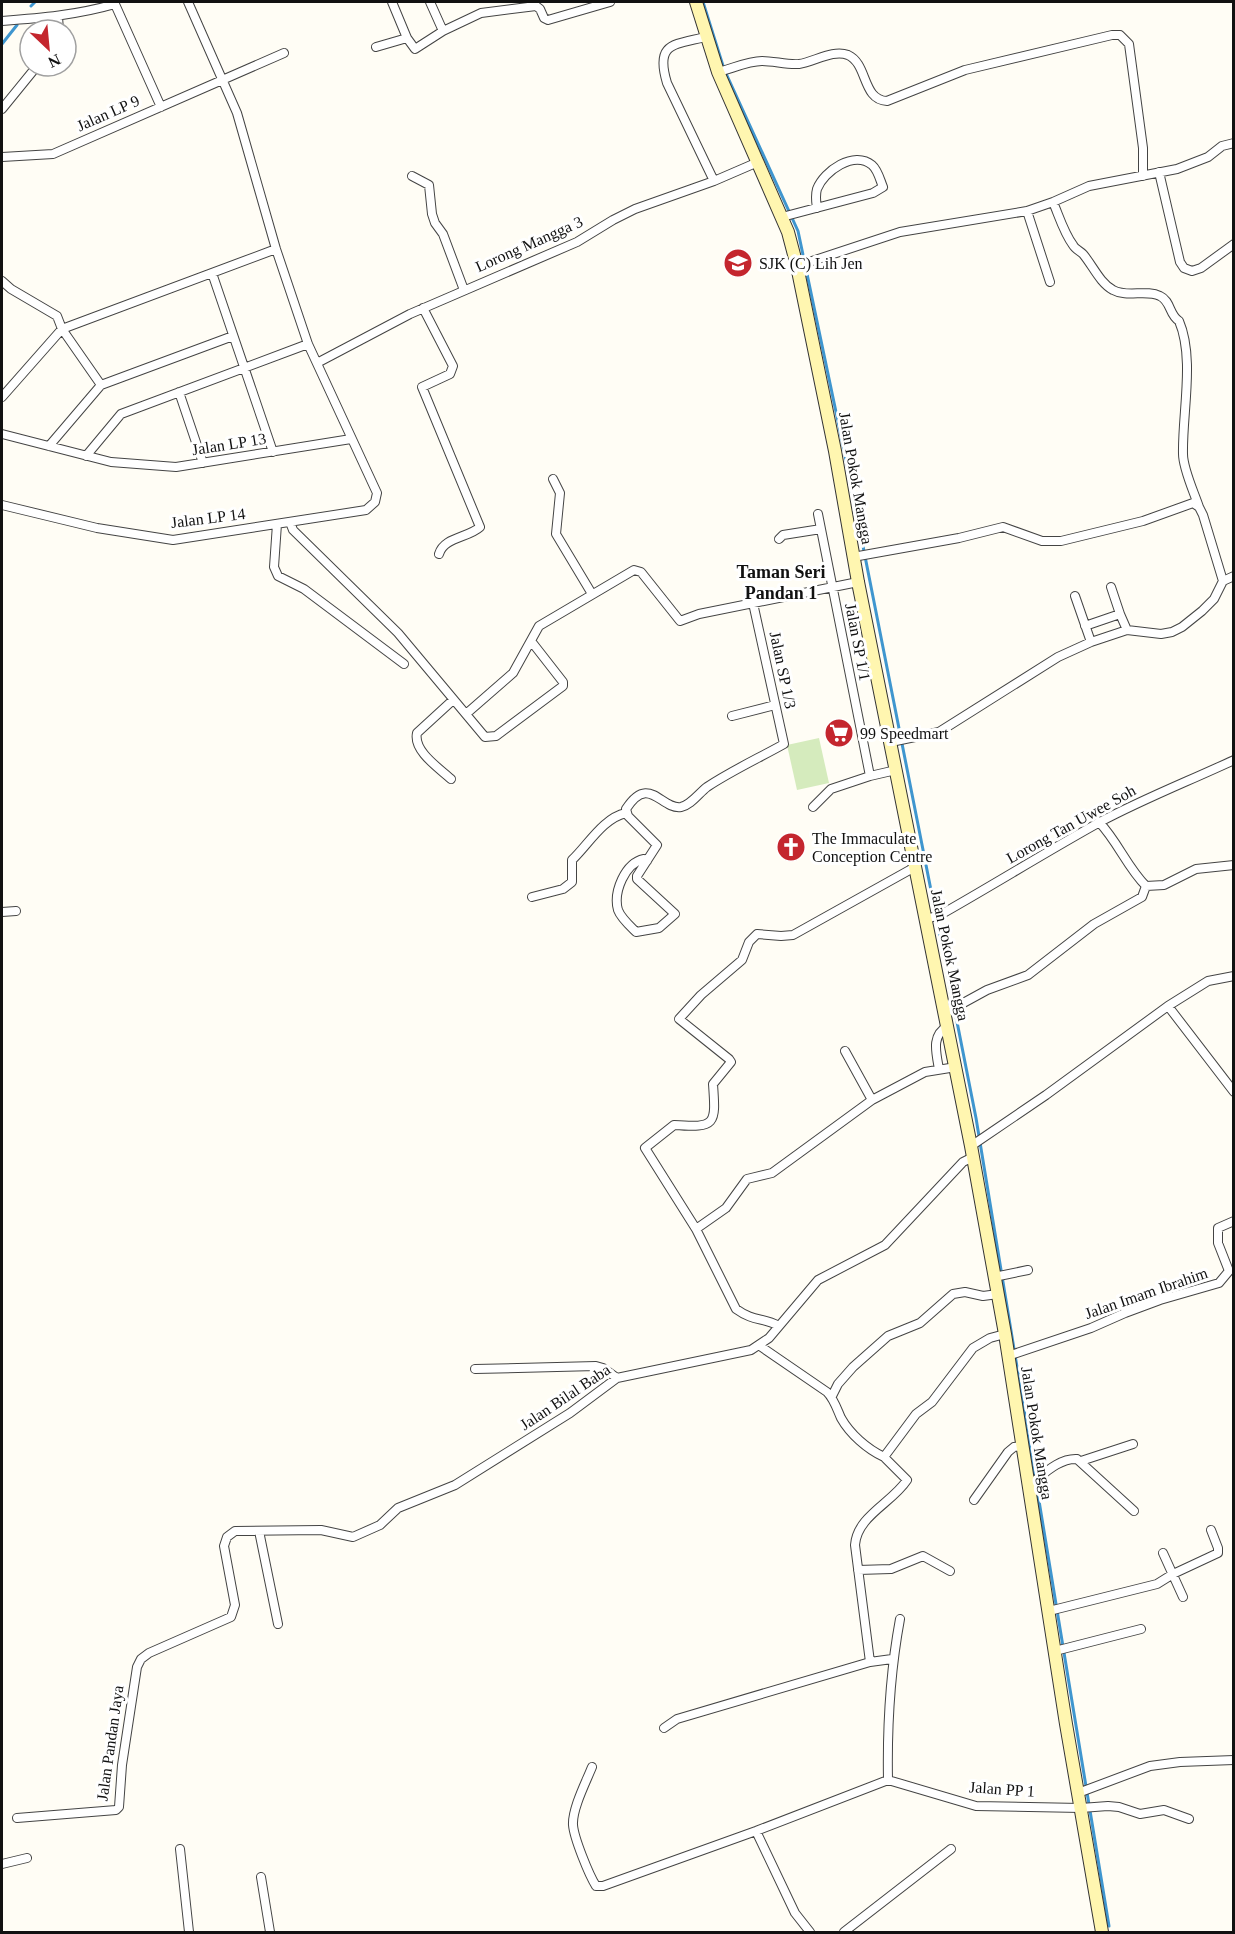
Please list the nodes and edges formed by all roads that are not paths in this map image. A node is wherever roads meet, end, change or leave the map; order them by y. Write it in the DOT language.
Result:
graph roads {
  1 [pos="188,2"];
  2 [pos="392,2"];
  3 [pos="430,2"];
  4 [pos="610,2"];
  5 [pos="696,2"];
  6 [pos="114,3"];
  7 [pos="596,3"];
  8 [pos="58,17"];
  9 [pos="2,21"];
  10 [pos="443,31"];
  11 [pos="705,37"];
  12 [pos="407,38"];
  13 [pos="376,47"];
  14 [pos="284,53"];
  15 [pos="720,71"];
  16 [pos="27,78"];
  17 [pos="223,80"];
  18 [pos="161,106"];
  19 [pos="2,109"];
  20 [pos="1233,143"];
  21 [pos="2,158"];
  22 [pos="758,162"];
  23 [pos="1159,172"];
  24 [pos="412,176"];
  25 [pos="1143,176"];
  26 [pos="714,182"];
  27 [pos="1053,202"];
  28 [pos="817,208"];
  29 [pos="1028,210"];
  30 [pos="788,216"];
  31 [pos="1233,244"];
  32 [pos="276,249"];
  33 [pos="803,265"];
  34 [pos="212,273"];
  35 [pos="2,281"];
  36 [pos="1050,282"];
  37 [pos="464,290"];
  38 [pos="423,308"];
  39 [pos="62,329"];
  40 [pos="233,336"];
  41 [pos="308,344"];
  42 [pos="317,363"];
  43 [pos="244,368"];
  44 [pos="101,385"];
  45 [pos="179,392"];
  46 [pos="2,397"];
  47 [pos="2,434"];
  48 [pos="351,440"];
  49 [pos="49,446"];
  50 [pos="273,452"];
  51 [pos="86,456"];
  52 [pos="203,463"];
  53 [pos="553,479"];
  54 [pos="2,505"];
  55 [pos="1199,507"];
  56 [pos="818,514"];
  57 [pos="290,522"];
  58 [pos="277,524"];
  59 [pos="820,529"];
  60 [pos="780,539"];
  61 [pos="440,554"];
  62 [pos="860,556"];
  63 [pos="1233,576"];
  64 [pos="1223,581"];
  65 [pos="858,582"];
  66 [pos="832,587"];
  67 [pos="1111,588"];
  68 [pos="591,594"];
  69 [pos="1075,596"];
  70 [pos="753,603"];
  71 [pos="1120,614"];
  72 [pos="1085,626"];
  73 [pos="1127,630"];
  74 [pos="531,641"];
  75 [pos="1091,642"];
  76 [pos="404,664"];
  77 [pos="453,700"];
  78 [pos="775,705"];
  79 [pos="466,714"];
  80 [pos="732,716"];
  81 [pos="893,742"];
  82 [pos="1233,760"];
  83 [pos="896,770"];
  84 [pos="870,776"];
  85 [pos="451,779"];
  86 [pos="813,807"];
  87 [pos="626,813"];
  88 [pos="1099,822"];
  89 [pos="647,861"];
  90 [pos="1233,865"];
  91 [pos="915,867"];
  92 [pos="1146,886"];
  93 [pos="532,897"];
  94 [pos="16,911"];
  95 [pos="2,912"];
  96 [pos="928,919"];
  97 [pos="1233,976"];
  98 [pos="1168,1006"];
  99 [pos="950,1015"];
  100 [pos="845,1051"];
  101 [pos="956,1066"];
  102 [pos="939,1069"];
  103 [pos="1233,1092"];
  104 [pos="872,1100"];
  105 [pos="974,1148"];
  106 [pos="1233,1221"];
  107 [pos="696,1229"];
  108 [pos="1028,1270"];
  109 [pos="1000,1276"];
  110 [pos="998,1294"];
  111 [pos="779,1326"];
  112 [pos="1005,1334"];
  113 [pos="760,1346"];
  114 [pos="1014,1354"];
  115 [pos="475,1369"];
  116 [pos="617,1378"];
  117 [pos="832,1396"];
  118 [pos="1133,1444"];
  119 [pos="1022,1446"];
  120 [pos="884,1457"];
  121 [pos="1081,1461"];
  122 [pos="1030,1485"];
  123 [pos="974,1500"];
  124 [pos="1134,1511"];
  125 [pos="1212,1530"];
  126 [pos="259,1531"];
  127 [pos="1163,1553"];
  128 [pos="858,1570"];
  129 [pos="950,1571"];
  130 [pos="1173,1574"];
  131 [pos="1183,1597"];
  132 [pos="235,1605"];
  133 [pos="1051,1611"];
  134 [pos="900,1619"];
  135 [pos="278,1624"];
  136 [pos="1141,1629"];
  137 [pos="1061,1649"];
  138 [pos="892,1659"];
  139 [pos="870,1662"];
  140 [pos="664,1728"];
  141 [pos="1233,1760"];
  142 [pos="592,1767"];
  143 [pos="888,1780"];
  144 [pos="1081,1792"];
  145 [pos="1084,1808"];
  146 [pos="17,1818"];
  147 [pos="1189,1820"];
  148 [pos="756,1831"];
  149 [pos="180,1849"];
  150 [pos="951,1849"];
  151 [pos="27,1858"];
  152 [pos="2,1864"];
  153 [pos="261,1877"];
  154 [pos="189,1932"];
  155 [pos="270,1932"];
  156 [pos="810,1932"];
  157 [pos="844,1932"];
  158 [pos="1102,1932"];
  1 -- 17 [label="street"];
  2 -- 12 [label="street"];
  3 -- 10 [label="street"];
  4 -- 7 [label="street"];
  5 -- 11 [label="main road, Jalan Pokok Mangga"];
  6 -- 8 [label="street"];
  6 -- 18 [label="street"];
  7 -- 10 [label="street"];
  8 -- 9 [label="street"];
  10 -- 12 [label="street"];
  11 -- 15 [label="main road, Jalan Pokok Mangga"];
  11 -- 26 [label="street"];
  12 -- 13 [label="street"];
  14 -- 17 [label="street, Jalan LP 9"];
  15 -- 22 [label="main road, Jalan Pokok Mangga"];
  15 -- 25 [label="street"];
  16 -- 19 [label="street"];
  17 -- 18 [label="street, Jalan LP 9"];
  17 -- 32 [label="street"];
  18 -- 21 [label="street, Jalan LP 9"];
  20 -- 23 [label="street"];
  22 -- 26 [label="street, Lorong Mangga 3"];
  22 -- 30 [label="main road, Jalan Pokok Mangga"];
  23 -- 25 [label="street"];
  23 -- 31 [label="street"];
  24 -- 37 [label="street"];
  25 -- 27 [label="street"];
  26 -- 37 [label="street, Lorong Mangga 3"];
  27 -- 29 [label="street"];
  27 -- 55 [label="street"];
  28 -- 28 [label="street"];
  28 -- 30 [label="street"];
  29 -- 33 [label="street"];
  29 -- 36 [label="street"];
  30 -- 33 [label="main road, Jalan Pokok Mangga"];
  32 -- 34 [label="street"];
  32 -- 41 [label="street"];
  33 -- 62 [label="main road, Jalan Pokok Mangga"];
  34 -- 39 [label="street"];
  34 -- 40 [label="street"];
  35 -- 39 [label="street"];
  37 -- 38 [label="street, Lorong Mangga 3"];
  38 -- 42 [label="street, Lorong Mangga 3"];
  38 -- 61 [label="street"];
  39 -- 44 [label="street"];
  39 -- 46 [label="street"];
  40 -- 43 [label="street"];
  40 -- 44 [label="street"];
  41 -- 42 [label="street"];
  41 -- 43 [label="street"];
  42 -- 48 [label="street"];
  43 -- 45 [label="street"];
  43 -- 50 [label="street"];
  44 -- 49 [label="street"];
  45 -- 51 [label="street"];
  45 -- 52 [label="street"];
  47 -- 49 [label="street, Jalan LP 13"];
  48 -- 50 [label="street, Jalan LP 13"];
  48 -- 57 [label="street, Jalan LP 14"];
  49 -- 51 [label="street, Jalan LP 13"];
  50 -- 52 [label="street, Jalan LP 13"];
  51 -- 52 [label="street, Jalan LP 13"];
  53 -- 68 [label="street"];
  54 -- 58 [label="street, Jalan LP 14"];
  55 -- 62 [label="street"];
  55 -- 64 [label="street"];
  56 -- 59 [label="street, Jalan SP 1/1"];
  57 -- 58 [label="street, Jalan LP 14"];
  57 -- 77 [label="street"];
  58 -- 76 [label="street"];
  59 -- 60 [label="street"];
  59 -- 66 [label="street, Jalan SP 1/1"];
  62 -- 65 [label="main road, Jalan Pokok Mangga"];
  63 -- 64 [label="street"];
  64 -- 73 [label="street"];
  65 -- 66 [label="street"];
  65 -- 81 [label="main road, Jalan Pokok Mangga"];
  66 -- 70 [label="street"];
  66 -- 84 [label="street, Jalan SP 1/1"];
  67 -- 71 [label="street"];
  68 -- 70 [label="street"];
  68 -- 74 [label="street"];
  69 -- 72 [label="street"];
  70 -- 78 [label="street, Jalan SP 1/3"];
  71 -- 72 [label="street"];
  71 -- 73 [label="street"];
  72 -- 75 [label="street"];
  73 -- 75 [label="street"];
  74 -- 79 [label="street"];
  74 -- 79 [label="street"];
  75 -- 81 [label="street"];
  77 -- 79 [label="street"];
  77 -- 85 [label="street"];
  78 -- 80 [label="street"];
  78 -- 87 [label="street, Jalan SP 1/3"];
  81 -- 83 [label="main road, Jalan Pokok Mangga"];
  82 -- 88 [label="street, Lorong Tan Uwee Soh"];
  83 -- 84 [label="street"];
  83 -- 91 [label="main road, Jalan Pokok Mangga"];
  84 -- 86 [label="street"];
  87 -- 89 [label="street"];
  87 -- 93 [label="street"];
  88 -- 92 [label="street"];
  88 -- 96 [label="street, Lorong Tan Uwee Soh"];
  89 -- 89 [label="street"];
  90 -- 92 [label="street"];
  91 -- 96 [label="main road, Jalan Pokok Mangga"];
  91 -- 107 [label="street"];
  92 -- 99 [label="street"];
  94 -- 95 [label="street"];
  96 -- 99 [label="main road, Jalan Pokok Mangga"];
  97 -- 98 [label="street, Jalan Bilal Baba"];
  98 -- 103 [label="street"];
  98 -- 105 [label="street, Jalan Bilal Baba"];
  99 -- 101 [label="main road, Jalan Pokok Mangga"];
  99 -- 102 [label="street"];
  100 -- 104 [label="street"];
  101 -- 102 [label="street"];
  101 -- 105 [label="main road, Jalan Pokok Mangga"];
  102 -- 104 [label="street"];
  104 -- 107 [label="street"];
  105 -- 109 [label="main road, Jalan Pokok Mangga"];
  105 -- 111 [label="street, Jalan Bilal Baba"];
  106 -- 114 [label="street, Jalan Imam Ibrahim"];
  107 -- 111 [label="street"];
  108 -- 109 [label="street"];
  109 -- 110 [label="main road, Jalan Pokok Mangga"];
  110 -- 112 [label="main road, Jalan Pokok Mangga"];
  110 -- 117 [label="street"];
  111 -- 113 [label="street, Jalan Bilal Baba"];
  112 -- 114 [label="main road, Jalan Pokok Mangga"];
  112 -- 120 [label="street"];
  113 -- 116 [label="street, Jalan Bilal Baba"];
  113 -- 117 [label="street"];
  114 -- 119 [label="main road, Jalan Pokok Mangga"];
  115 -- 116 [label="street"];
  116 -- 126 [label="street, Jalan Bilal Baba"];
  117 -- 120 [label="street"];
  118 -- 121 [label="street"];
  119 -- 122 [label="main road, Jalan Pokok Mangga"];
  119 -- 123 [label="street"];
  120 -- 128 [label="street"];
  121 -- 122 [label="street"];
  121 -- 124 [label="street"];
  122 -- 133 [label="main road, Jalan Pokok Mangga"];
  125 -- 130 [label="street"];
  126 -- 132 [label="street, Jalan Bilal Baba"];
  126 -- 135 [label="street"];
  127 -- 130 [label="street"];
  128 -- 129 [label="street"];
  128 -- 139 [label="street"];
  130 -- 131 [label="street"];
  130 -- 133 [label="street"];
  132 -- 146 [label="street, Jalan Pandan Jaya"];
  133 -- 137 [label="main road, Jalan Pokok Mangga"];
  134 -- 138 [label="street"];
  136 -- 137 [label="street"];
  137 -- 144 [label="main road, Jalan Pokok Mangga"];
  138 -- 139 [label="street"];
  138 -- 143 [label="street"];
  139 -- 140 [label="street"];
  141 -- 144 [label="street"];
  142 -- 148 [label="street"];
  143 -- 145 [label="street, Jalan PP 1"];
  143 -- 148 [label="street"];
  144 -- 145 [label="main road, Jalan Pokok Mangga"];
  145 -- 147 [label="street, Jalan PP 1"];
  145 -- 158 [label="main road, Jalan Pokok Mangga"];
  148 -- 156 [label="street"];
  149 -- 154 [label="street"];
  150 -- 157 [label="street"];
  151 -- 152 [label="street"];
  153 -- 155 [label="street"];
}
